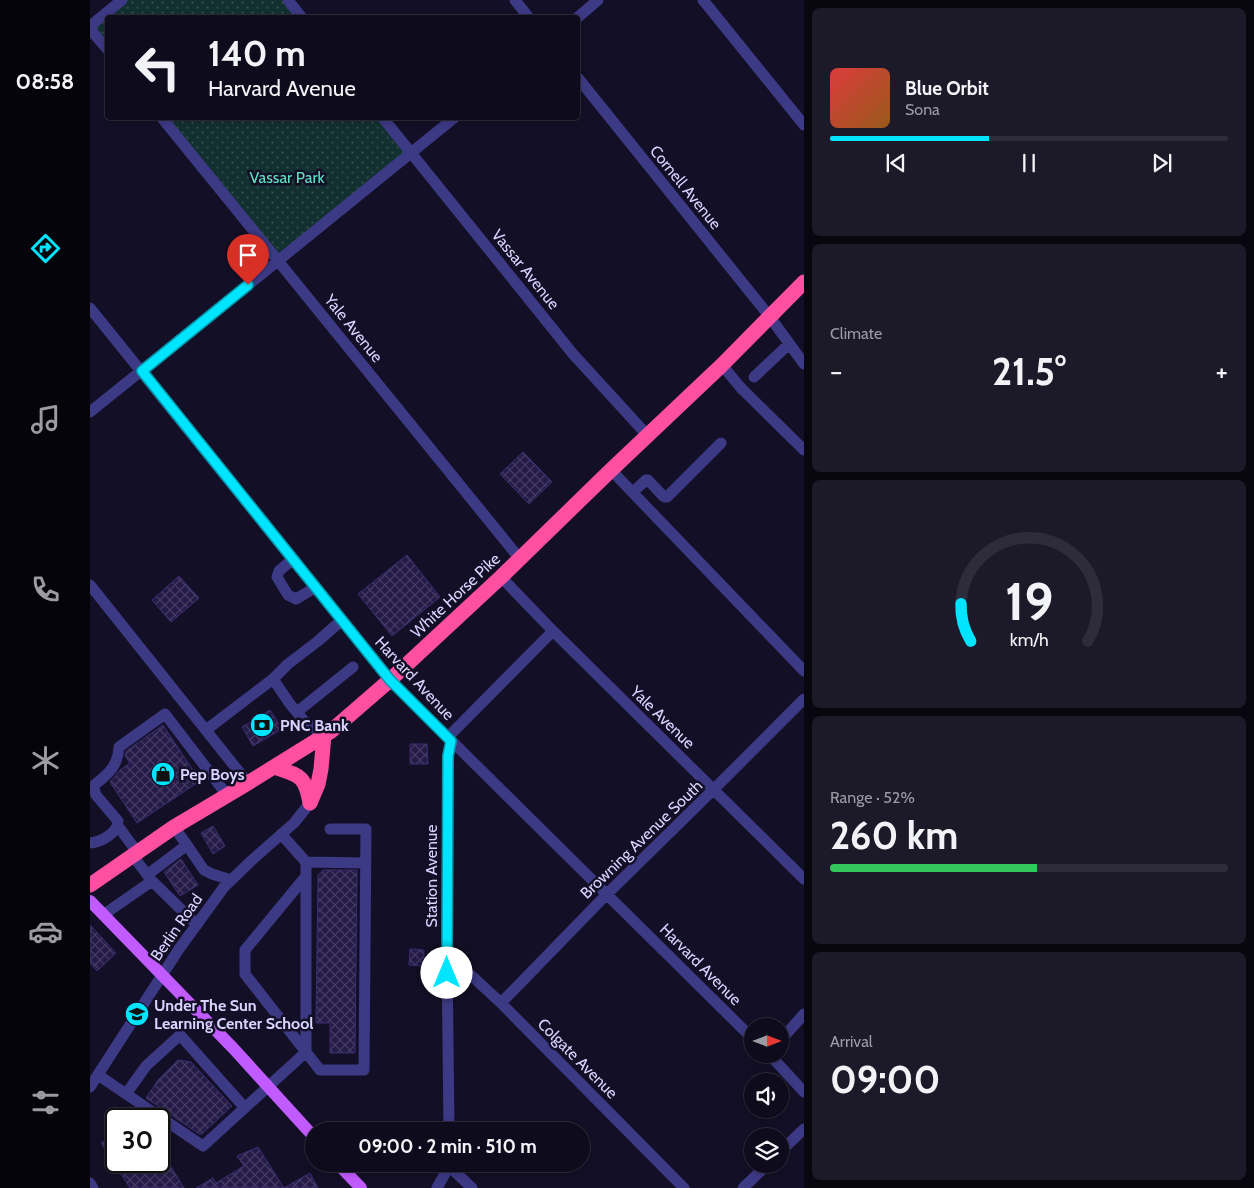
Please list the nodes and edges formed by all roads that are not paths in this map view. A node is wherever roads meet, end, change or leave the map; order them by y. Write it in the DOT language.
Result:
graph roads {
  1 [pos="122,0"];
  2 [pos="288,0"];
  3 [pos="515,0"];
  4 [pos="598,0"];
  5 [pos="703,0"];
  6 [pos="300,15"];
  7 [pos="527,15"];
  8 [pos="580,15"];
  9 [pos="90,27"];
  10 [pos="105,46"];
  11 [pos="580,80"];
  12 [pos="164,120"];
  13 [pos="385,120"];
  14 [pos="452,120"];
  15 [pos="804,125"];
  16 [pos="411,153"];
  17 [pos="279,260"];
  18 [pos="804,282"];
  19 [pos="90,308"];
  20 [pos="770,317"];
  21 [pos="789,344"];
  22 [pos="804,364"];
  23 [pos="722,365"];
  24 [pos="142,371"];
  25 [pos="754,377"];
  26 [pos="90,412"];
  27 [pos="648,436"];
  28 [pos="721,444"];
  29 [pos="802,444"];
  30 [pos="611,470"];
  31 [pos="633,492"];
  32 [pos="293,559"];
  33 [pos="520,559"];
  34 [pos="501,577"];
  35 [pos="90,585"];
  36 [pos="316,587"];
  37 [pos="342,620"];
  38 [pos="553,631"];
  39 [pos="353,667"];
  40 [pos="804,672"];
  41 [pos="273,678"];
  42 [pos="390,680"];
  43 [pos="804,699"];
  44 [pos="297,712"];
  45 [pos="194,715"];
  46 [pos="176,728"];
  47 [pos="206,730"];
  48 [pos="324,736"];
  49 [pos="449,739"];
  50 [pos="274,767"];
  51 [pos="248,783"];
  52 [pos="714,790"];
  53 [pos="228,796"];
  54 [pos="93,797"];
  55 [pos="310,803"];
  56 [pos="118,826"];
  57 [pos="174,827"];
  58 [pos="330,829"];
  59 [pos="281,834"];
  60 [pos="90,843"];
  61 [pos="187,845"];
  62 [pos="135,854"];
  63 [pos="306,862"];
  64 [pos="366,863"];
  65 [pos="306,876"];
  66 [pos="150,878"];
  67 [pos="804,878"];
  68 [pos="231,880"];
  69 [pos="90,885"];
  70 [pos="607,894"];
  71 [pos="90,901"];
  72 [pos="103,915"];
  73 [pos="196,925"];
  74 [pos="446,953"];
  75 [pos="162,975"];
  76 [pos="502,1003"];
  77 [pos="804,1014"];
  78 [pos="744,1030"];
  79 [pos="789,1031"];
  80 [pos="306,1052"];
  81 [pos="777,1063"];
  82 [pos="98,1075"];
  83 [pos="90,1087"];
  84 [pos="268,1087"];
  85 [pos="804,1092"];
  86 [pos="126,1094"];
  87 [pos="245,1108"];
  88 [pos="449,1122"];
  89 [pos="305,1127"];
  90 [pos="804,1129"];
  91 [pos="789,1143"];
  92 [pos="346,1172"];
  93 [pos="445,1172"];
  94 [pos="456,1172"];
  95 [pos="759,1173"];
  96 [pos="90,1183"];
  97 [pos="93,1188"];
  98 [pos="361,1188"];
  99 [pos="437,1188"];
  100 [pos="472,1188"];
  101 [pos="684,1188"];
  102 [pos="743,1188"];
  1 -- 9 [label="street"];
  2 -- 6 [label="street"];
  3 -- 7 [label="street"];
  4 -- 8 [label="street"];
  5 -- 15 [label="street"];
  9 -- 10 [label="street"];
  11 -- 20 [label="street, Cornell Avenue"];
  12 -- 17 [label="street, Yale Avenue"];
  13 -- 16 [label="street, Vassar Avenue"];
  14 -- 16 [label="street"];
  16 -- 17 [label="street"];
  16 -- 27 [label="street, Vassar Avenue"];
  17 -- 24 [label="street"];
  17 -- 33 [label="street, Yale Avenue"];
  18 -- 20 [label="highway, White Horse Pike"];
  19 -- 24 [label="street, Harvard Avenue"];
  20 -- 21 [label="street, Cornell Avenue"];
  20 -- 23 [label="highway, White Horse Pike"];
  21 -- 22 [label="street, Cornell Avenue"];
  21 -- 25 [label="street"];
  23 -- 27 [label="highway, White Horse Pike"];
  23 -- 29 [label="street"];
  24 -- 26 [label="street"];
  24 -- 32 [label="street, Harvard Avenue"];
  27 -- 30 [label="highway, White Horse Pike"];
  28 -- 31 [label="street"];
  30 -- 31 [label="street"];
  30 -- 33 [label="highway, White Horse Pike"];
  31 -- 40 [label="street"];
  32 -- 36 [label="street, Harvard Avenue"];
  32 -- 36 [label="street"];
  33 -- 34 [label="highway, White Horse Pike"];
  34 -- 38 [label="street, Yale Avenue"];
  34 -- 42 [label="highway, White Horse Pike"];
  35 -- 45 [label="street"];
  36 -- 37 [label="street, Harvard Avenue"];
  37 -- 41 [label="street"];
  37 -- 42 [label="street, Harvard Avenue"];
  38 -- 49 [label="street"];
  38 -- 52 [label="street, Yale Avenue"];
  39 -- 44 [label="street"];
  41 -- 44 [label="street"];
  41 -- 47 [label="street"];
  42 -- 48 [label="highway, White Horse Pike"];
  42 -- 49 [label="street, Harvard Avenue"];
  43 -- 52 [label="street, Browning Avenue South"];
  44 -- 48 [label="street"];
  45 -- 46 [label="street"];
  45 -- 47 [label="street"];
  46 -- 53 [label="street"];
  46 -- 54 [label="street"];
  47 -- 51 [label="street"];
  48 -- 50 [label="highway, White Horse Pike"];
  48 -- 55 [label="highway"];
  49 -- 70 [label="street, Harvard Avenue"];
  49 -- 74 [label="street, Station Avenue"];
  50 -- 51 [label="highway, White Horse Pike"];
  50 -- 55 [label="highway"];
  51 -- 53 [label="highway, White Horse Pike"];
  52 -- 67 [label="street, Yale Avenue"];
  52 -- 70 [label="street, Browning Avenue South"];
  53 -- 57 [label="highway, White Horse Pike"];
  54 -- 56 [label="street"];
  55 -- 59 [label="street, Berlin Road"];
  56 -- 60 [label="street"];
  56 -- 62 [label="street"];
  57 -- 61 [label="street"];
  57 -- 62 [label="highway, White Horse Pike"];
  58 -- 64 [label="street"];
  59 -- 63 [label="street"];
  59 -- 68 [label="street, Berlin Road"];
  61 -- 66 [label="street"];
  61 -- 68 [label="street"];
  62 -- 66 [label="street"];
  62 -- 69 [label="highway, White Horse Pike"];
  63 -- 64 [label="street"];
  63 -- 65 [label="street"];
  64 -- 80 [label="street"];
  65 -- 80 [label="street"];
  65 -- 80 [label="street"];
  66 -- 72 [label="street"];
  66 -- 73 [label="street"];
  68 -- 73 [label="street, Berlin Road"];
  70 -- 76 [label="street, Browning Avenue South"];
  70 -- 78 [label="street, Harvard Avenue"];
  71 -- 72 [label="main road"];
  72 -- 75 [label="main road"];
  73 -- 75 [label="street, Berlin Road"];
  74 -- 76 [label="street, Colgate Avenue"];
  74 -- 88 [label="street, Station Avenue"];
  75 -- 82 [label="street, Berlin Road"];
  75 -- 84 [label="main road"];
  76 -- 101 [label="street, Colgate Avenue"];
  77 -- 79 [label="street"];
  80 -- 84 [label="street"];
  81 -- 85 [label="street"];
  82 -- 83 [label="street, Berlin Road"];
  82 -- 86 [label="street"];
  84 -- 87 [label="street"];
  84 -- 89 [label="main road"];
  86 -- 87 [label="street"];
  86 -- 87 [label="street"];
  90 -- 91 [label="street"];
  92 -- 98 [label="main road"];
  93 -- 99 [label="street"];
  94 -- 100 [label="street"];
  95 -- 102 [label="street"];
  96 -- 97 [label="street"];
}
